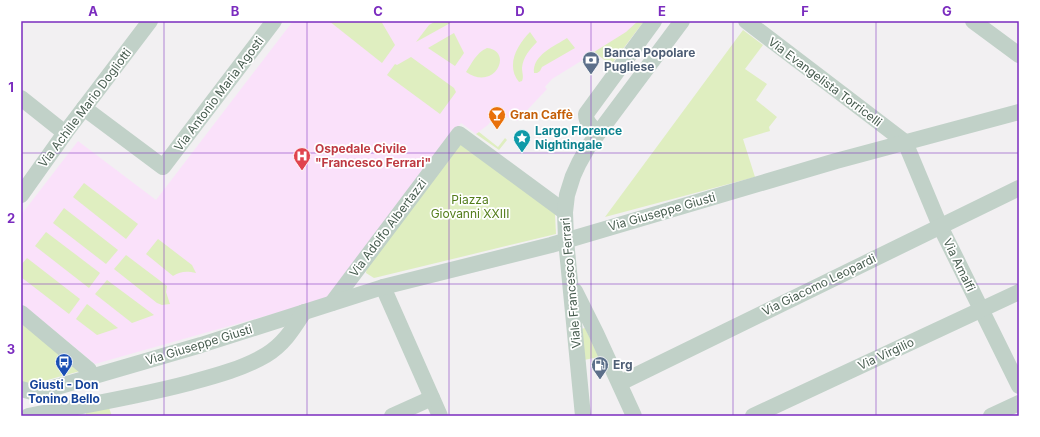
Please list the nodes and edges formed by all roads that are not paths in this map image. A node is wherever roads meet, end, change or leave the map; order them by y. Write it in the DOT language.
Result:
graph roads {
  1 [pos="150,21"];
  2 [pos="274,21"];
  3 [pos="654,21"];
  4 [pos="682,21"];
  5 [pos="746,21"];
  6 [pos="973,21"];
  7 [pos="1019,55"];
  8 [pos="21,98"];
  9 [pos="84,108"];
  10 [pos="1019,112"];
  11 [pos="65,133"];
  12 [pos="598,133"];
  13 [pos="905,142"];
  14 [pos="1019,188"];
  15 [pos="21,195"];
  16 [pos="565,212"];
  17 [pos="940,226"];
  18 [pos="566,240"];
  19 [pos="570,283"];
  20 [pos="383,287"];
  21 [pos="1019,292"];
  22 [pos="332,303"];
  23 [pos="981,310"];
  24 [pos="304,312"];
  25 [pos="21,313"];
  26 [pos="91,373"];
  27 [pos="620,383"];
  28 [pos="1019,386"];
  29 [pos="29,391"];
  30 [pos="21,397"];
  31 [pos="432,398"];
  32 [pos="1019,403"];
  33 [pos="28,416"];
  34 [pos="392,416"];
  35 [pos="440,416"];
  36 [pos="583,416"];
  37 [pos="634,416"];
  38 [pos="753,416"];
  39 [pos="991,416"];
  1 -- 9 [label="street, Via Achille Mario Dogliotti"];
  2 -- 9 [label="street, Via Antonio Maria Agosti"];
  3 -- 12 [label="street"];
  4 -- 12 [label="street, Viale Francesco Ferrari"];
  5 -- 13 [label="street, Via Evangelista Torricelli"];
  6 -- 7 [label="street"];
  8 -- 11 [label="street"];
  9 -- 11 [label="street, Via Achille Mario Dogliotti"];
  10 -- 13 [label="street, Via Giuseppe Giusti"];
  11 -- 15 [label="street, Via Achille Mario Dogliotti"];
  12 -- 16 [label="street, Viale Francesco Ferrari"];
  13 -- 17 [label="street, Via Amalfi"];
  13 -- 18 [label="street, Via Giuseppe Giusti"];
  14 -- 17 [label="street, Via Giacomo Leopardi"];
  16 -- 18 [label="street, Viale Francesco Ferrari"];
  16 -- 22 [label="street, Via Adolfo Albertazzi"];
  17 -- 23 [label="street, Via Amalfi"];
  17 -- 27 [label="street, Via Giacomo Leopardi"];
  18 -- 19 [label="street, Viale Francesco Ferrari"];
  18 -- 20 [label="street, Via Giuseppe Giusti"];
  19 -- 27 [label="street"];
  19 -- 36 [label="street, Viale Francesco Ferrari"];
  20 -- 22 [label="street, Via Giuseppe Giusti"];
  20 -- 31 [label="street"];
  21 -- 23 [label="street, Via Virgilio"];
  22 -- 24 [label="street, Via Giuseppe Giusti"];
  23 -- 28 [label="street, Via Amalfi"];
  23 -- 38 [label="street, Via Virgilio"];
  24 -- 26 [label="street, Via Giuseppe Giusti"];
  24 -- 33 [label="street"];
  25 -- 26 [label="street"];
  26 -- 29 [label="street, Via Giuseppe Giusti"];
  27 -- 37 [label="street"];
  29 -- 30 [label="street, Via Giuseppe Giusti"];
  31 -- 34 [label="street"];
  31 -- 35 [label="street"];
  32 -- 39 [label="street"];
}
